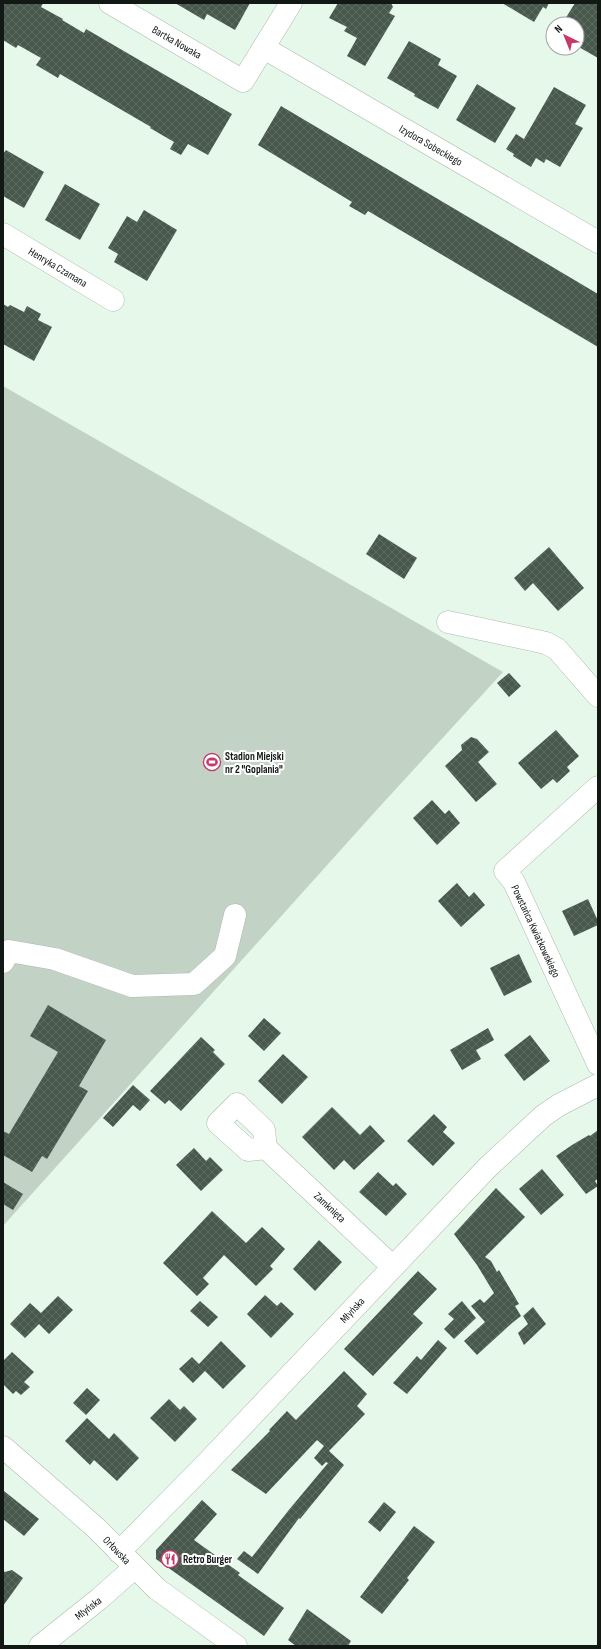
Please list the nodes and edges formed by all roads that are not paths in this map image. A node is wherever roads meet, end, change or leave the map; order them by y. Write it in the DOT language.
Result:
graph roads {
  1 [pos="110,3"];
  2 [pos="291,3"];
  3 [pos="264,48"];
  4 [pos="3,234"];
  5 [pos="598,242"];
  6 [pos="113,300"];
  7 [pos="448,622"];
  8 [pos="598,696"];
  9 [pos="598,787"];
  10 [pos="235,915"];
  11 [pos="3,962"];
  12 [pos="598,1064"];
  13 [pos="598,1085"];
  14 [pos="266,1148"];
  15 [pos="393,1267"];
  16 [pos="3,1447"];
  17 [pos="119,1552"];
  18 [pos="134,1568"];
  19 [pos="40,1646"];
  20 [pos="236,1646"];
  1 -- 3 [label="street, Bartka Nowaka"];
  2 -- 3 [label="street"];
  3 -- 5 [label="street, Izydora Sobeckiego"];
  4 -- 6 [label="street, Henryka Czamana"];
  7 -- 8 [label="street"];
  9 -- 12 [label="street, Powstańca Kwiatkowskiego"];
  10 -- 11 [label="street"];
  13 -- 15 [label="street, Młyńska"];
  14 -- 15 [label="street, Zamknięta"];
  15 -- 17 [label="street, Młyńska"];
  16 -- 17 [label="street, Orłowska"];
  17 -- 18 [label="street, Orłowska"];
  18 -- 19 [label="street, Młyńska"];
  18 -- 20 [label="street, Orłowska"];
}
